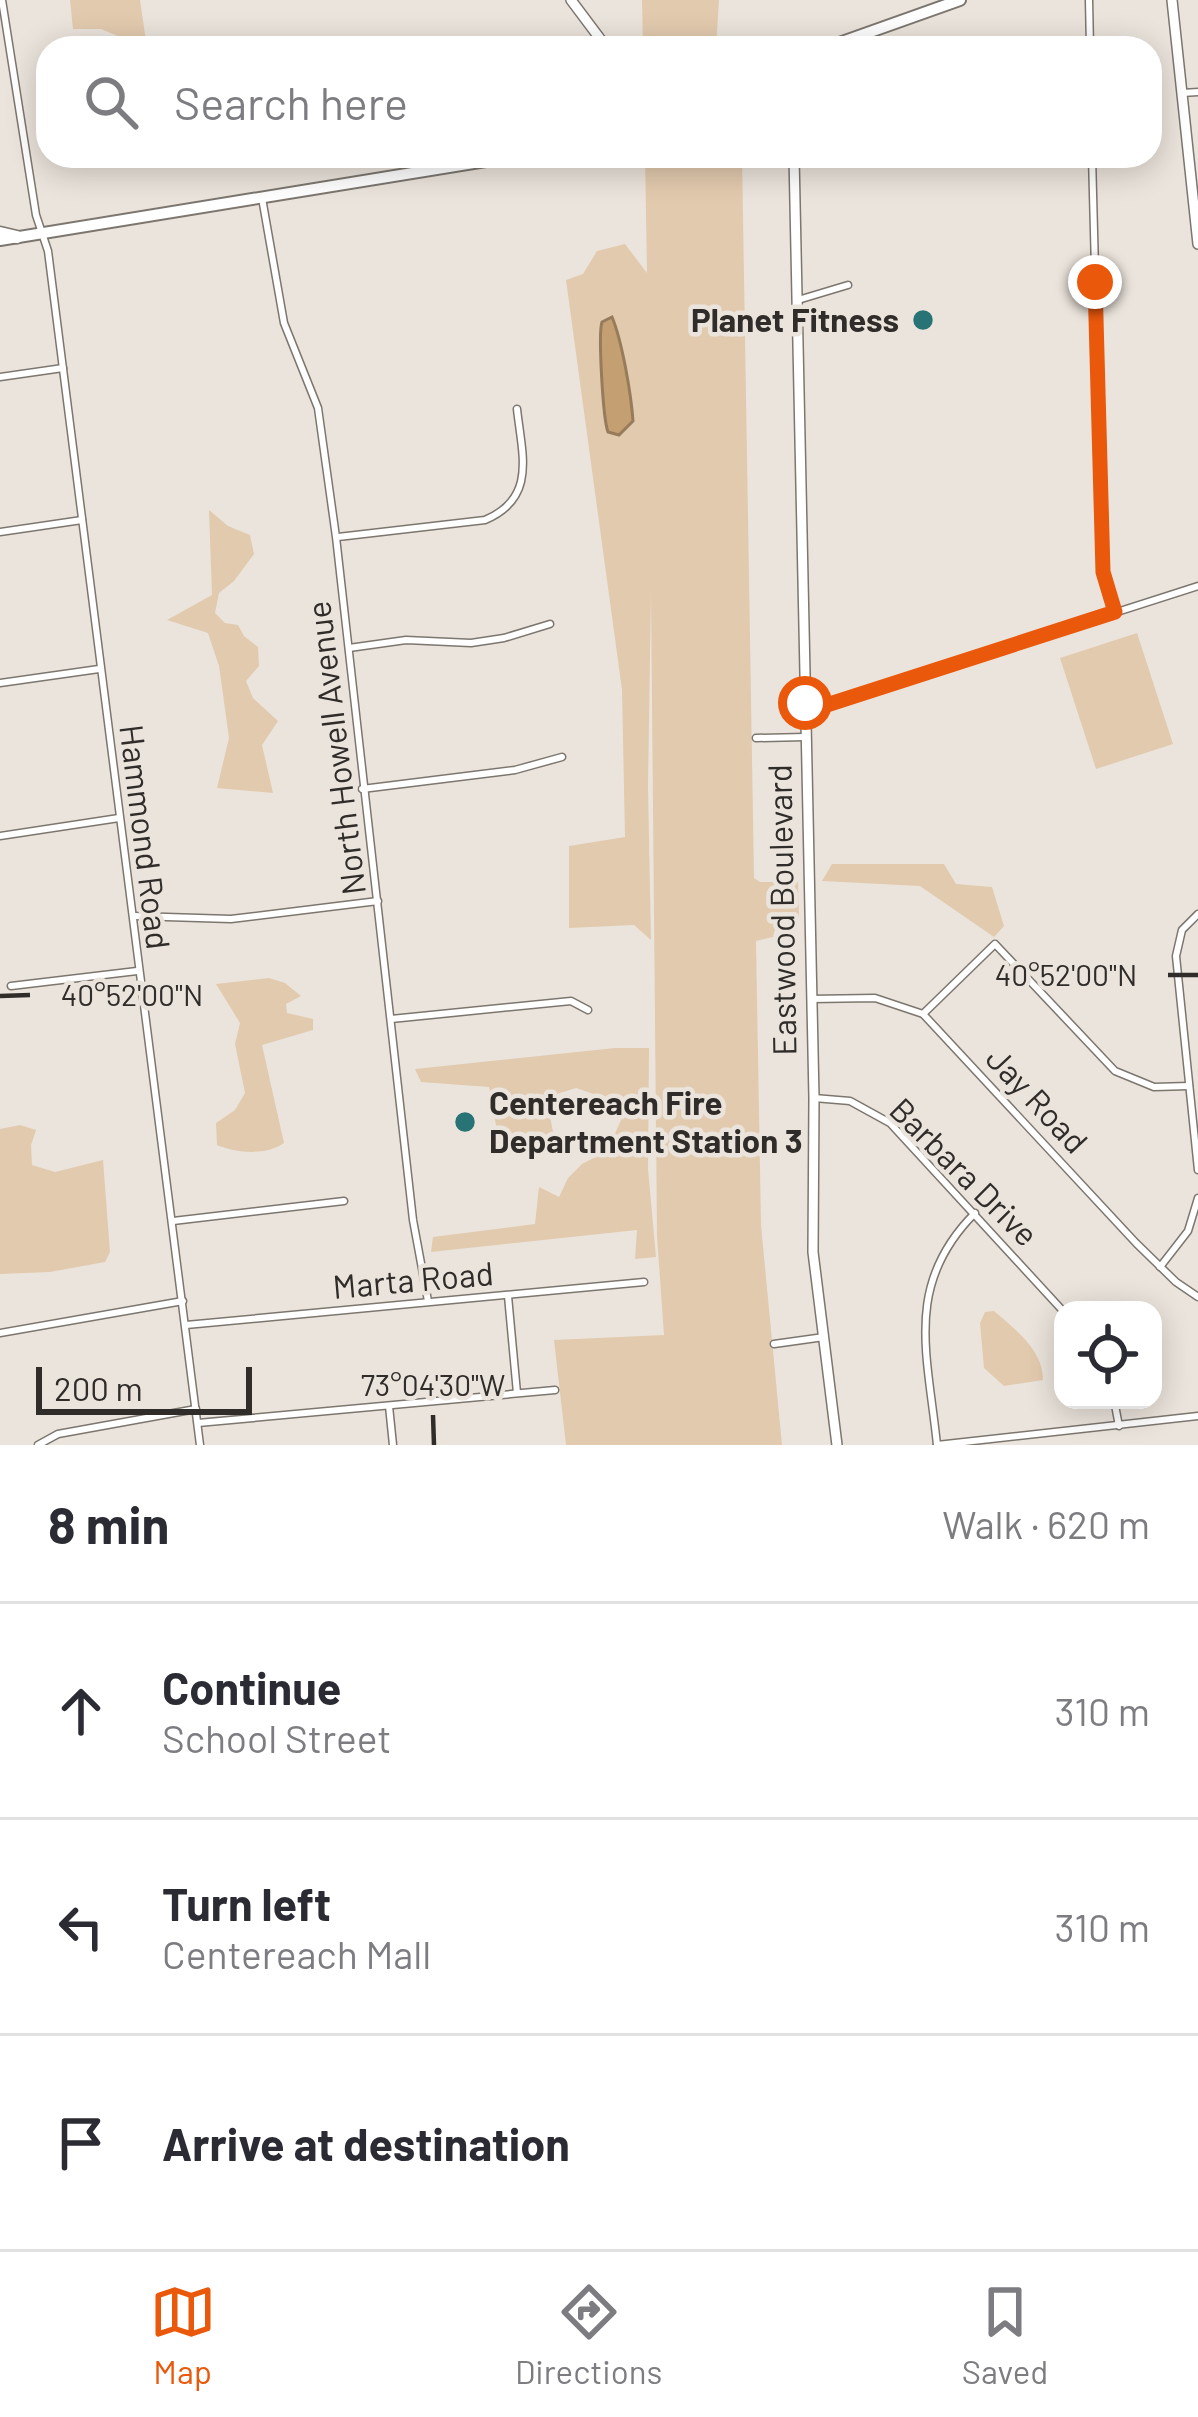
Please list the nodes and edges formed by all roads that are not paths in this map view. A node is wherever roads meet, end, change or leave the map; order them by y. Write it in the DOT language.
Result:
graph roads {
  1 [pos="2,0"];
  2 [pos="571,0"];
  3 [pos="959,0"];
  4 [pos="1089,0"];
  5 [pos="1172,0"];
  6 [pos="599,36"];
  7 [pos="858,36"];
  8 [pos="1090,36"];
  9 [pos="1198,92"];
  10 [pos="1182,93"];
  11 [pos="442,168"];
  12 [pos="794,168"];
  13 [pos="1092,168"];
  14 [pos="262,197"];
  15 [pos="42,234"];
  16 [pos="0,236"];
  17 [pos="17,237"];
  18 [pos="1198,244"];
  19 [pos="848,285"];
  20 [pos="798,300"];
  21 [pos="63,368"];
  22 [pos="0,377"];
  23 [pos="517,409"];
  24 [pos="82,520"];
  25 [pos="0,532"];
  26 [pos="337,537"];
  27 [pos="1198,586"];
  28 [pos="1115,612"];
  29 [pos="550,623"];
  30 [pos="349,648"];
  31 [pos="99,669"];
  32 [pos="0,682"];
  33 [pos="805,712"];
  34 [pos="805,736"];
  35 [pos="756,738"];
  36 [pos="562,757"];
  37 [pos="362,788"];
  38 [pos="119,818"];
  39 [pos="0,836"];
  40 [pos="377,901"];
  41 [pos="1198,914"];
  42 [pos="134,916"];
  43 [pos="137,971"];
  44 [pos="11,986"];
  45 [pos="811,999"];
  46 [pos="588,1010"];
  47 [pos="923,1014"];
  48 [pos="391,1019"];
  49 [pos="1189,1086"];
  50 [pos="814,1098"];
  51 [pos="1198,1170"];
  52 [pos="1198,1198"];
  53 [pos="344,1201"];
  54 [pos="975,1213"];
  55 [pos="173,1220"];
  56 [pos="1160,1267"];
  57 [pos="644,1282"];
  58 [pos="508,1296"];
  59 [pos="1198,1297"];
  60 [pos="183,1301"];
  61 [pos="428,1301"];
  62 [pos="1054,1301"];
  63 [pos="186,1325"];
  64 [pos="0,1333"];
  65 [pos="824,1337"];
  66 [pos="774,1344"];
  67 [pos="555,1390"];
  68 [pos="517,1393"];
  69 [pos="389,1406"];
  70 [pos="196,1408"];
  71 [pos="1115,1409"];
  72 [pos="1198,1416"];
  73 [pos="198,1424"];
  74 [pos="1118,1426"];
  75 [pos="38,1445"];
  76 [pos="200,1445"];
  77 [pos="393,1445"];
  78 [pos="837,1445"];
  79 [pos="937,1445"];
  1 -- 15 [label="street, Hammond Road"];
  2 -- 6 [label="street"];
  3 -- 7 [label="main road"];
  4 -- 8 [label="street"];
  5 -- 10 [label="street"];
  9 -- 10 [label="street"];
  10 -- 18 [label="street"];
  11 -- 14 [label="main road"];
  12 -- 20 [label="street, Eastwood Boulevard"];
  13 -- 28 [label="street"];
  14 -- 15 [label="main road"];
  14 -- 26 [label="street, North Howell Avenue"];
  15 -- 17 [label="main road"];
  15 -- 21 [label="street, Hammond Road"];
  16 -- 17 [label="highway"];
  19 -- 20 [label="street"];
  20 -- 33 [label="street, Eastwood Boulevard"];
  21 -- 22 [label="street"];
  21 -- 24 [label="street, Hammond Road"];
  23 -- 26 [label="street"];
  24 -- 25 [label="street"];
  24 -- 31 [label="street, Hammond Road"];
  26 -- 30 [label="street, North Howell Avenue"];
  27 -- 28 [label="street"];
  28 -- 33 [label="street"];
  29 -- 30 [label="street"];
  30 -- 37 [label="street, North Howell Avenue"];
  31 -- 32 [label="street"];
  31 -- 38 [label="street, Hammond Road"];
  33 -- 34 [label="street, Eastwood Boulevard"];
  34 -- 35 [label="street"];
  34 -- 45 [label="street, Eastwood Boulevard"];
  36 -- 37 [label="street"];
  37 -- 40 [label="street, North Howell Avenue"];
  38 -- 39 [label="street"];
  38 -- 42 [label="street, Hammond Road"];
  40 -- 42 [label="street"];
  40 -- 48 [label="street, North Howell Avenue"];
  41 -- 49 [label="street"];
  42 -- 43 [label="street, Hammond Road"];
  43 -- 44 [label="street"];
  43 -- 55 [label="street, Hammond Road"];
  45 -- 47 [label="street"];
  45 -- 50 [label="street, Eastwood Boulevard"];
  46 -- 48 [label="street"];
  47 -- 49 [label="street"];
  47 -- 56 [label="street, Jay Road"];
  48 -- 61 [label="street, North Howell Avenue"];
  49 -- 51 [label="street"];
  50 -- 54 [label="street, Barbara Drive"];
  50 -- 65 [label="street, Eastwood Boulevard"];
  52 -- 56 [label="street"];
  53 -- 55 [label="street"];
  54 -- 62 [label="street, Barbara Drive"];
  54 -- 79 [label="street"];
  55 -- 60 [label="street, Hammond Road"];
  56 -- 59 [label="street, Jay Road"];
  57 -- 58 [label="street, Marta Road"];
  58 -- 61 [label="street, Marta Road"];
  58 -- 68 [label="street"];
  60 -- 63 [label="street, Hammond Road"];
  60 -- 64 [label="street"];
  61 -- 63 [label="street, Marta Road"];
  63 -- 70 [label="street, Hammond Road"];
  65 -- 66 [label="street"];
  65 -- 78 [label="street, Eastwood Boulevard"];
  67 -- 68 [label="street"];
  68 -- 69 [label="street"];
  69 -- 73 [label="street"];
  69 -- 77 [label="street"];
  70 -- 73 [label="street, Hammond Road"];
  70 -- 75 [label="street"];
  71 -- 74 [label="street"];
  72 -- 74 [label="street"];
  73 -- 76 [label="street, Hammond Road"];
  74 -- 79 [label="street"];
}
